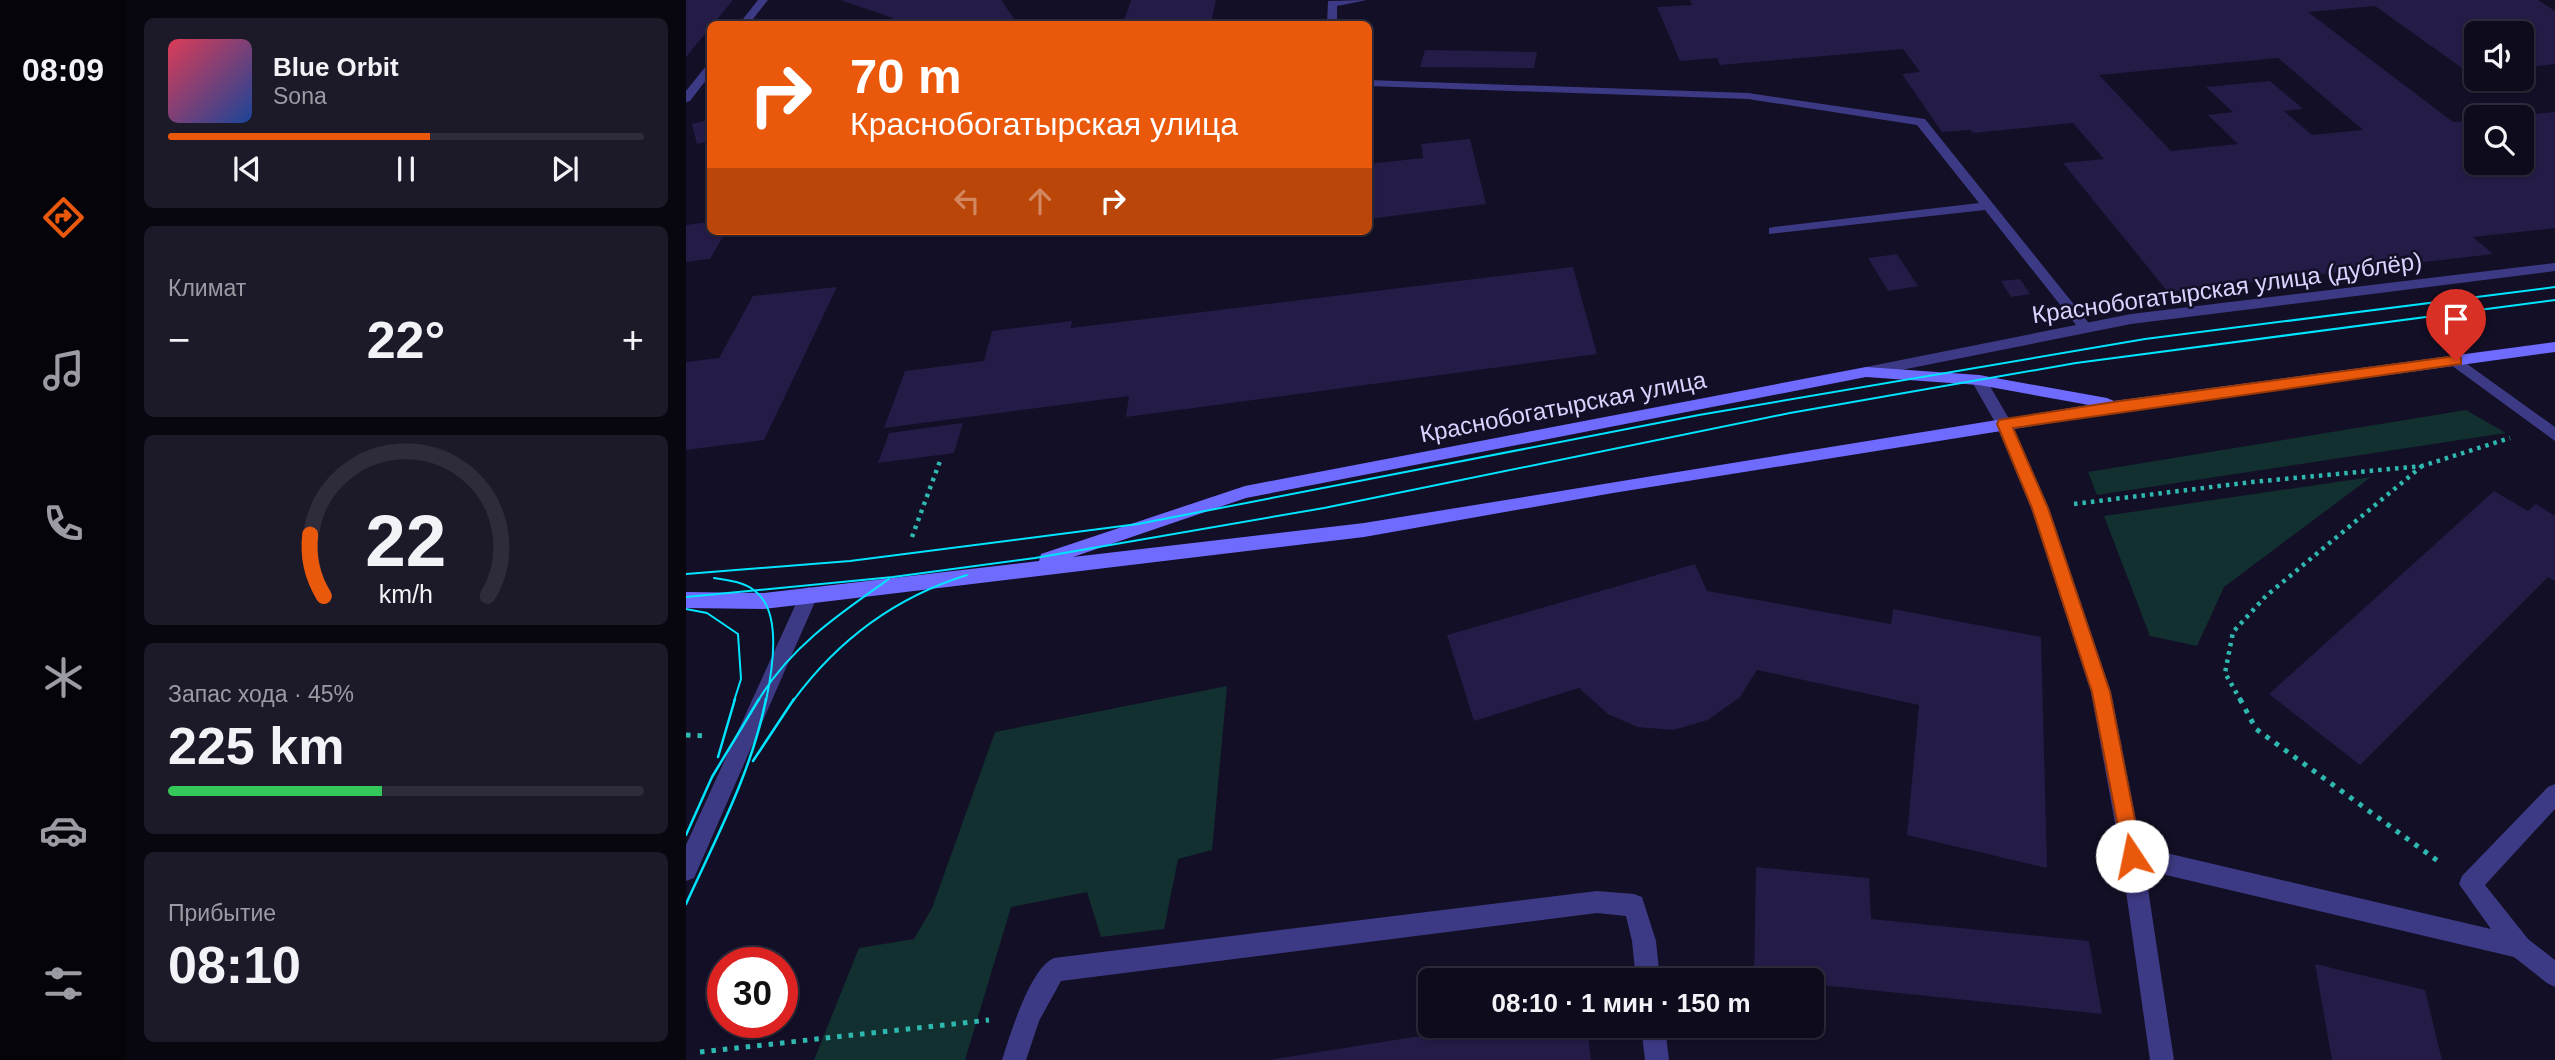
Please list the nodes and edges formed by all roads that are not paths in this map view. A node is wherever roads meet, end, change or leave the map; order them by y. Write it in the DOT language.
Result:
graph roads {
  1 [pos="764,0"];
  2 [pos="1362,0"];
  3 [pos="746,21"];
  4 [pos="1332,21"];
  5 [pos="707,72"];
  6 [pos="1372,83"];
  7 [pos="686,99"];
  8 [pos="1989,206"];
  9 [pos="1773,231"];
  10 [pos="2555,267"];
  11 [pos="2085,327"];
  12 [pos="2555,347"];
  13 [pos="2456,361"];
  14 [pos="1866,372"];
  15 [pos="1979,380"];
  16 [pos="2120,406"];
  17 [pos="2004,424"];
  18 [pos="2549,431"];
  19 [pos="1024,568"];
  20 [pos="809,596"];
  21 [pos="686,600"];
  22 [pos="2555,794"];
  23 [pos="2132,856"];
  24 [pos="686,870"];
  25 [pos="2520,947"];
  26 [pos="1647,968"];
  27 [pos="2555,975"];
  28 [pos="1654,1038"];
  29 [pos="1014,1060"];
  30 [pos="1657,1060"];
  31 [pos="2162,1060"];
  1 -- 3 [label="street"];
  2 -- 4 [label="street"];
  5 -- 7 [label="street"];
  6 -- 8 [label="street"];
  8 -- 9 [label="street"];
  8 -- 11 [label="street"];
  10 -- 11 [label="street, Краснобогатырская улица (дублёр)"];
  11 -- 14 [label="street, Краснобогатырская улица (дублёр)"];
  12 -- 13 [label="main road, Краснобогатырская улица"];
  13 -- 16 [label="main road, Краснобогатырская улица"];
  13 -- 18 [label="street"];
  14 -- 15 [label="main road, Краснобогатырская улица"];
  14 -- 19 [label="main road, Краснобогатырская улица"];
  15 -- 16 [label="main road, Краснобогатырская улица"];
  15 -- 17 [label="street"];
  16 -- 17 [label="main road, Краснобогатырская улица"];
  17 -- 19 [label="main road, Краснобогатырская улица"];
  17 -- 23 [label="street"];
  19 -- 20 [label="main road, Краснобогатырская улица"];
  20 -- 21 [label="main road, Краснобогатырская улица"];
  20 -- 24 [label="street"];
  22 -- 25 [label="street"];
  23 -- 25 [label="street"];
  23 -- 31 [label="street"];
  25 -- 27 [label="street"];
  26 -- 29 [label="street"];
  28 -- 30 [label="street"];
}
